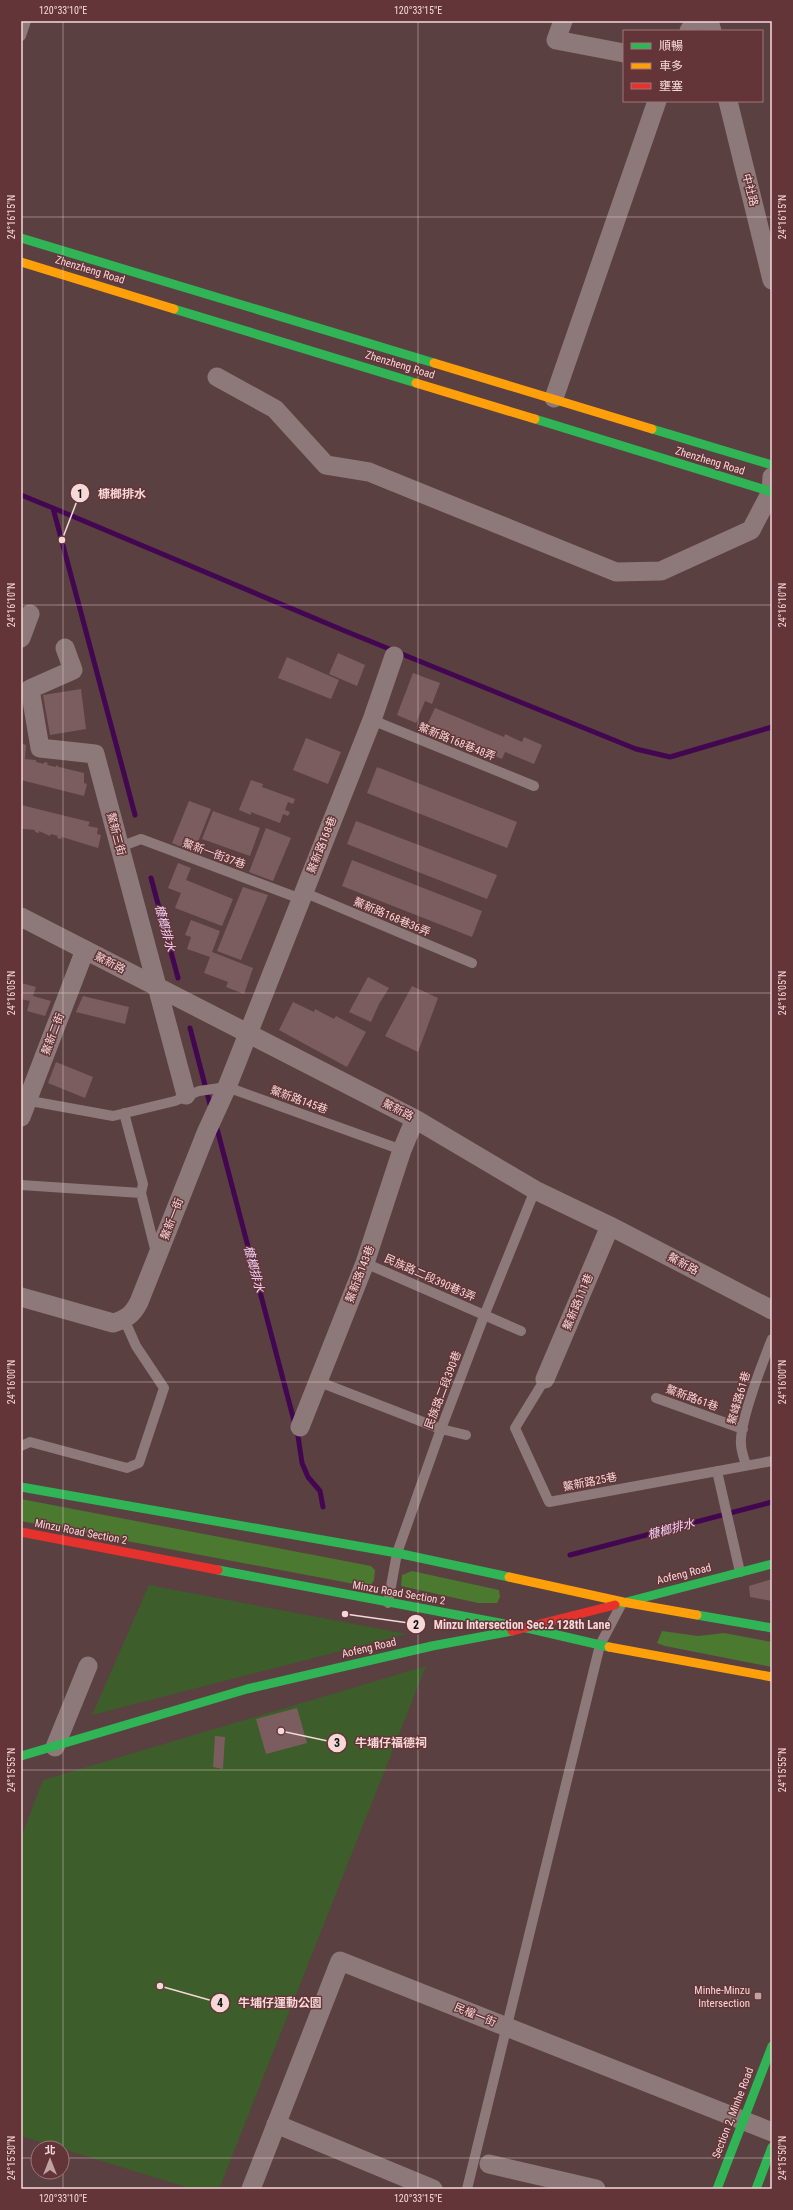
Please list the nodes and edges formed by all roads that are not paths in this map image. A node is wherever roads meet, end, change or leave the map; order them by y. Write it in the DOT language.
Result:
graph roads {
  1 [pos="26,21"];
  2 [pos="563,21"];
  3 [pos="695,21"];
  4 [pos="690,30"];
  5 [pos="21,36"];
  6 [pos="623,53"];
  7 [pos="657,102"];
  8 [pos="728,102"];
  9 [pos="21,238"];
  10 [pos="21,262"];
  11 [pos="772,280"];
  12 [pos="217,377"];
  13 [pos="554,398"];
  14 [pos="772,465"];
  15 [pos="772,487"];
  16 [pos="30,614"];
  17 [pos="21,638"];
  18 [pos="65,648"];
  19 [pos="394,656"];
  20 [pos="372,720"];
  21 [pos="534,786"];
  22 [pos="120,846"];
  23 [pos="302,896"];
  24 [pos="21,917"];
  25 [pos="85,950"];
  26 [pos="472,963"];
  27 [pos="157,987"];
  28 [pos="247,1034"];
  29 [pos="221,1091"];
  30 [pos="193,1093"];
  31 [pos="23,1105"];
  32 [pos="124,1113"];
  33 [pos="415,1119"];
  34 [pos="402,1150"];
  35 [pos="21,1185"];
  36 [pos="535,1190"];
  37 [pos="141,1193"];
  38 [pos="610,1226"];
  39 [pos="157,1257"];
  40 [pos="366,1263"];
  41 [pos="21,1297"];
  42 [pos="772,1310"];
  43 [pos="484,1316"];
  44 [pos="124,1319"];
  45 [pos="521,1331"];
  46 [pos="772,1339"];
  47 [pos="545,1379"];
  48 [pos="317,1381"];
  49 [pos="656,1398"];
  50 [pos="300,1427"];
  51 [pos="441,1429"];
  52 [pos="743,1429"];
  53 [pos="466,1435"];
  54 [pos="21,1446"];
  55 [pos="772,1461"];
  56 [pos="746,1465"];
  57 [pos="716,1471"];
  58 [pos="21,1487"];
  59 [pos="21,1532"];
  60 [pos="397,1553"];
  61 [pos="772,1564"];
  62 [pos="740,1572"];
  63 [pos="623,1602"];
  64 [pos="388,1603"];
  65 [pos="527,1628"];
  66 [pos="772,1628"];
  67 [pos="600,1645"];
  68 [pos="88,1666"];
  69 [pos="772,1677"];
  70 [pos="55,1746"];
  71 [pos="21,1756"];
  72 [pos="508,2028"];
  73 [pos="772,2046"];
  74 [pos="743,2120"];
  75 [pos="276,2124"];
  76 [pos="772,2132"];
  77 [pos="772,2148"];
  78 [pos="489,2164"];
  79 [pos="251,2189"];
  80 [pos="433,2189"];
  81 [pos="467,2189"];
  82 [pos="596,2189"];
  83 [pos="717,2189"];
  84 [pos="756,2189"];
  1 -- 5 [label="lane"];
  2 -- 6 [label="street"];
  3 -- 4 [label="street"];
  7 -- 13 [label="street"];
  8 -- 11 [label="street, 中社路"];
  9 -- 13 [label="street, Zhenzheng Road"];
  10 -- 15 [label="street, Zhenzheng Road"];
  12 -- 15 [label="street"];
  13 -- 14 [label="street, Zhenzheng Road"];
  16 -- 17 [label="street"];
  18 -- 22 [label="street, 鰲新三街"];
  19 -- 20 [label="street, 鰲新路168巷"];
  20 -- 21 [label="lane, 鰲新路168巷48弄"];
  20 -- 23 [label="street, 鰲新路168巷"];
  22 -- 23 [label="lane, 鰲新一街37巷"];
  22 -- 27 [label="street, 鰲新三街"];
  23 -- 26 [label="lane, 鰲新路168巷36弄"];
  23 -- 28 [label="street, 鰲新路168巷"];
  24 -- 25 [label="street, 鰲新路"];
  25 -- 27 [label="street, 鰲新路"];
  25 -- 31 [label="street, 鰲新二街"];
  27 -- 28 [label="street, 鰲新路"];
  27 -- 30 [label="street, 鰲新三街"];
  28 -- 29 [label="street, 鰲新一街"];
  28 -- 33 [label="street, 鰲新路"];
  29 -- 30 [label="lane"];
  29 -- 34 [label="lane, 鰲新路145巷"];
  29 -- 39 [label="street, 鰲新一街"];
  30 -- 32 [label="lane"];
  31 -- 32 [label="lane"];
  32 -- 37 [label="lane"];
  33 -- 34 [label="street, 鰲新路143巷"];
  33 -- 36 [label="street, 鰲新路"];
  34 -- 40 [label="street, 鰲新路143巷"];
  35 -- 37 [label="lane"];
  36 -- 38 [label="street, 鰲新路"];
  36 -- 43 [label="lane, 民族路二段390巷"];
  37 -- 39 [label="lane"];
  38 -- 42 [label="street, 鰲新路"];
  38 -- 47 [label="street, 鰲新路111巷"];
  39 -- 44 [label="street, 鰲新一街"];
  40 -- 43 [label="lane, 民族路二段390巷3弄"];
  40 -- 48 [label="street, 鰲新路143巷"];
  41 -- 44 [label="street"];
  43 -- 45 [label="lane, 民族路二段390巷3弄"];
  43 -- 51 [label="lane, 民族路二段390巷"];
  44 -- 54 [label="lane"];
  46 -- 52 [label="lane, 鰲峰路61巷"];
  47 -- 57 [label="lane, 鰲新路25巷"];
  48 -- 50 [label="street, 鰲新路143巷"];
  48 -- 51 [label="lane"];
  49 -- 52 [label="lane, 鰲新路61巷"];
  51 -- 53 [label="lane"];
  51 -- 60 [label="lane, 民族路二段390巷"];
  52 -- 56 [label="lane, 鰲峰路61巷"];
  55 -- 56 [label="lane, 鰲新路25巷"];
  56 -- 57 [label="lane, 鰲新路25巷"];
  57 -- 62 [label="lane"];
  58 -- 60 [label="street"];
  59 -- 64 [label="street, Minzu Road Section 2"];
  60 -- 63 [label="street"];
  60 -- 64 [label="lane, 民族路二段390巷"];
  61 -- 62 [label="street, Aofeng Road"];
  62 -- 63 [label="street, Aofeng Road"];
  63 -- 65 [label="street, Aofeng Road"];
  63 -- 66 [label="street"];
  63 -- 67 [label="lane"];
  64 -- 65 [label="street, Minzu Road Section 2"];
  65 -- 67 [label="street, Minzu Road Section 2"];
  65 -- 70 [label="street, Aofeng Road"];
  67 -- 69 [label="street, Minzu Road Section 2"];
  67 -- 72 [label="lane"];
  68 -- 70 [label="street"];
  70 -- 71 [label="street, Aofeng Road"];
  72 -- 74 [label="street, 民權一街"];
  72 -- 75 [label="street, 民權一街"];
  72 -- 81 [label="lane"];
  73 -- 74 [label="street, Section 2, Minhe Road"];
  74 -- 76 [label="street, 民權一街"];
  74 -- 83 [label="street, Section 2, Minhe Road"];
  75 -- 79 [label="street, 民權一街"];
  75 -- 80 [label="street"];
  77 -- 84 [label="street"];
  78 -- 82 [label="street"];
}
